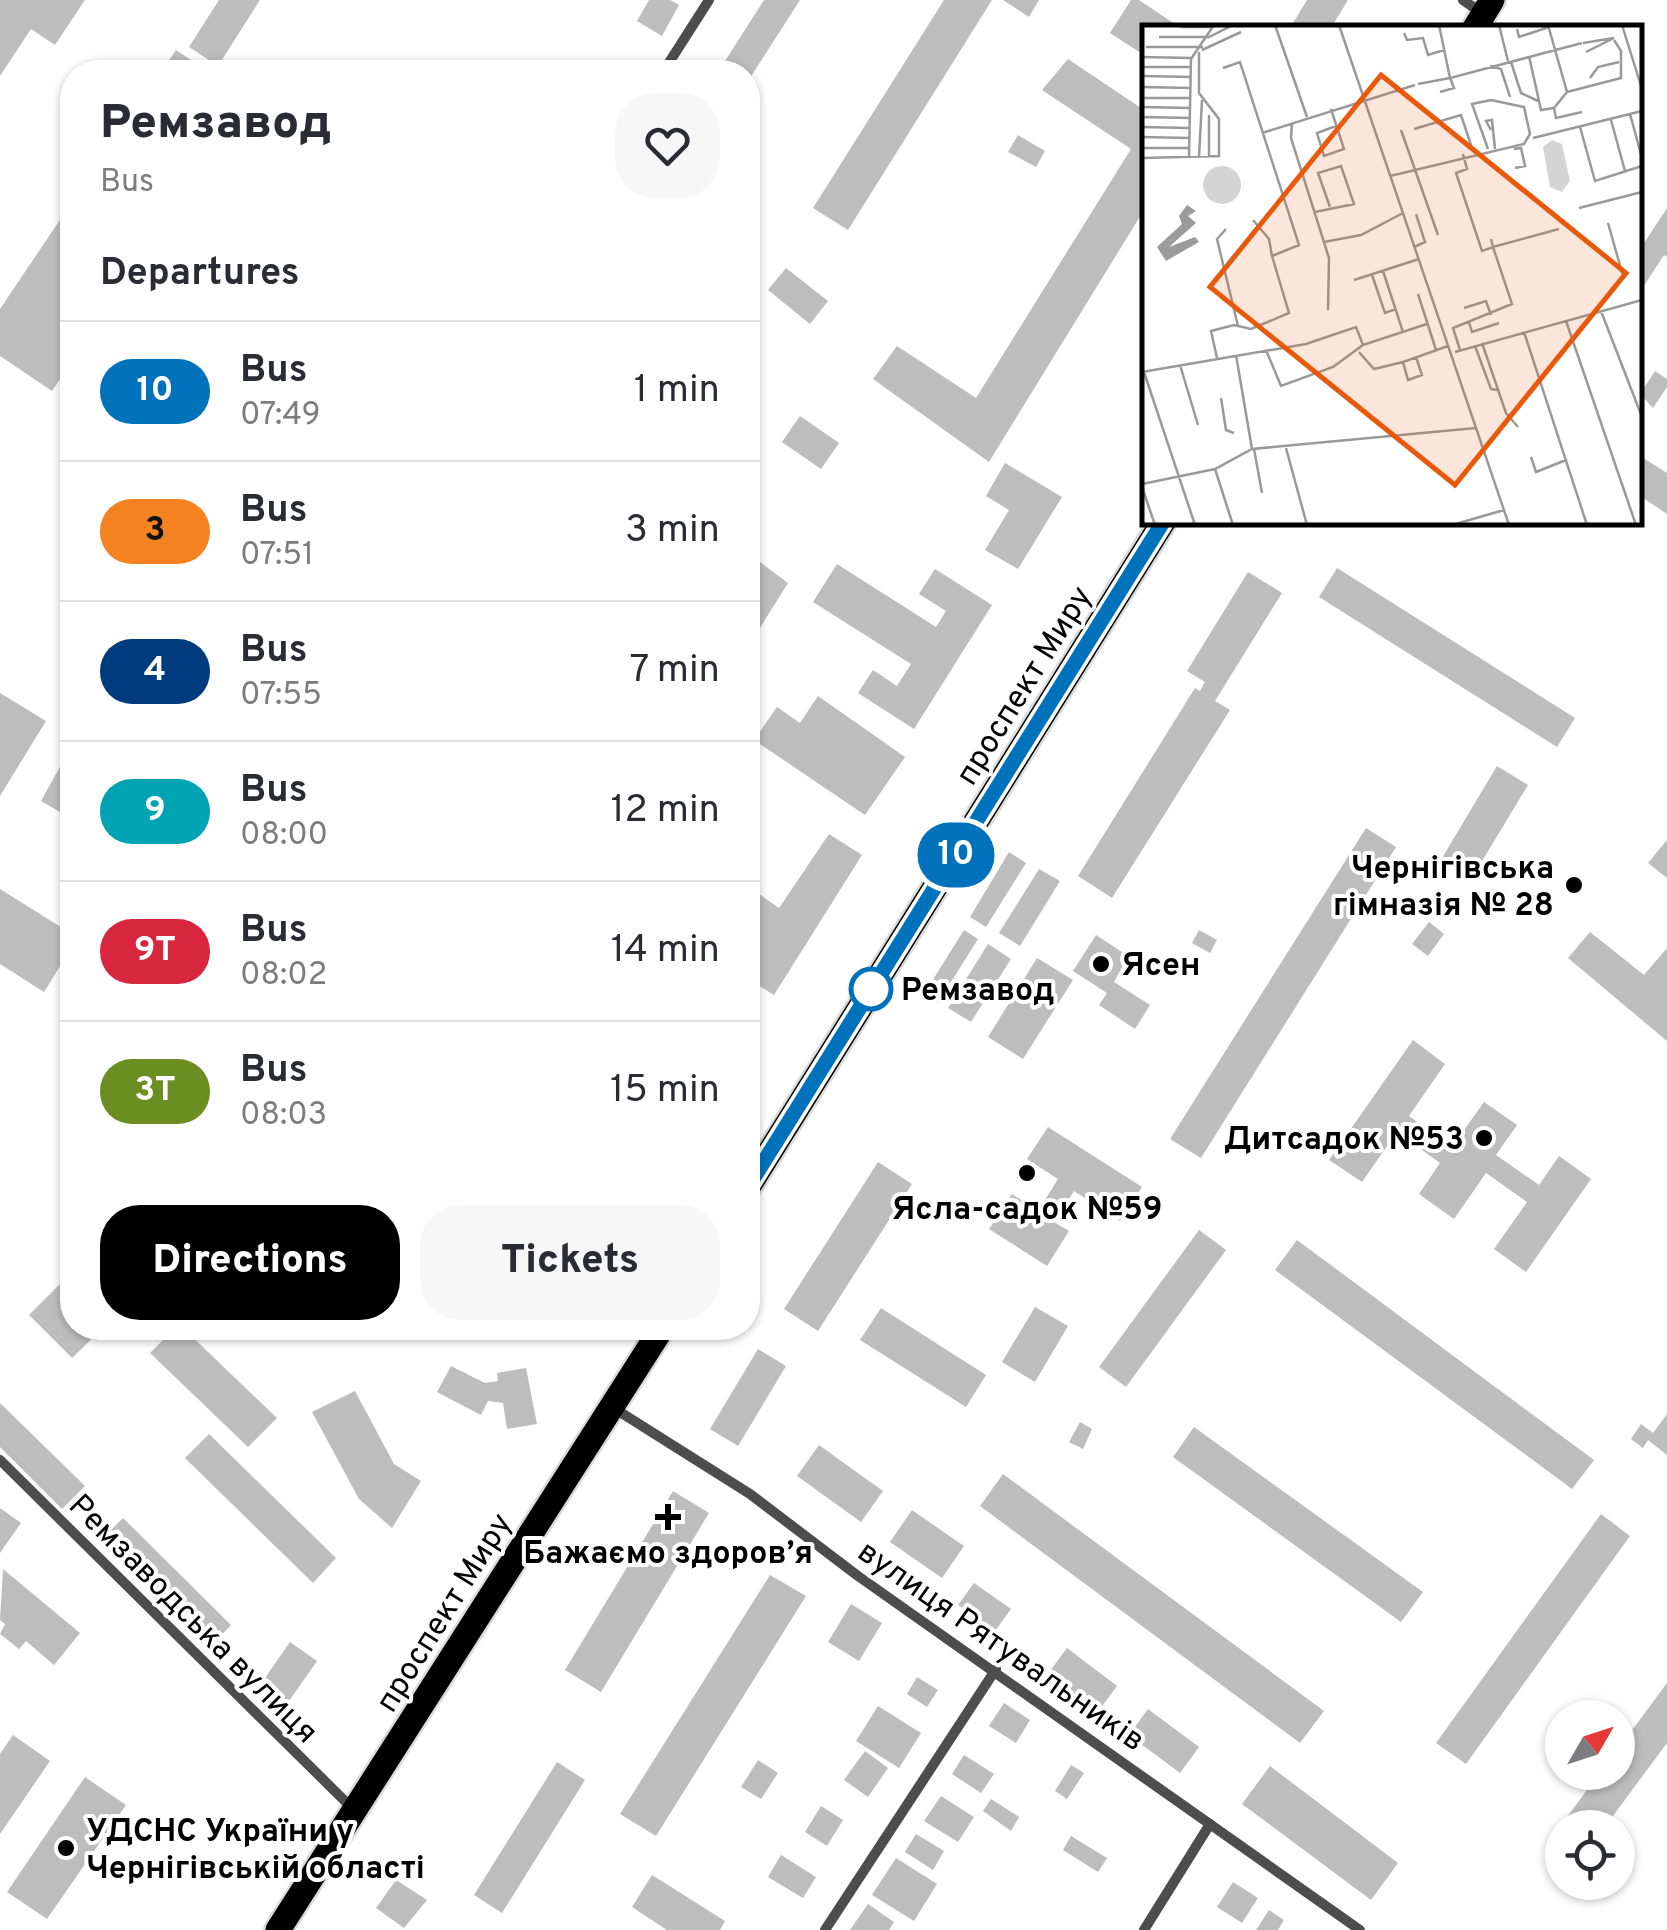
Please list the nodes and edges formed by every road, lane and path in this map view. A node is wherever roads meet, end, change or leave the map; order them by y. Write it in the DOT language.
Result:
graph roads {
  1 [pos="709,0"];
  2 [pos="671,60"];
  3 [pos="1162,525"];
  4 [pos="760,1167"];
  5 [pos="654,1340"];
  6 [pos="611,1406"];
  7 [pos="0,1460"];
  8 [pos="996,1669"];
  9 [pos="354,1810"];
  10 [pos="1210,1824"];
  11 [pos="278,1930"];
  12 [pos="825,1930"];
  13 [pos="1144,1930"];
  14 [pos="1360,1930"];
  1 -- 2 [label="street"];
  3 -- 4 [label="main road, проспект Миру"];
  5 -- 6 [label="main road, проспект Миру"];
  6 -- 8 [label="street, вулиця Рятувальників"];
  6 -- 9 [label="main road, проспект Миру"];
  7 -- 9 [label="street, Ремзаводська вулиця"];
  8 -- 10 [label="street, вулиця Рятувальників"];
  8 -- 12 [label="street"];
  9 -- 11 [label="main road, проспект Миру"];
  10 -- 13 [label="street"];
  10 -- 14 [label="street, вулиця Рятувальників"];
}
